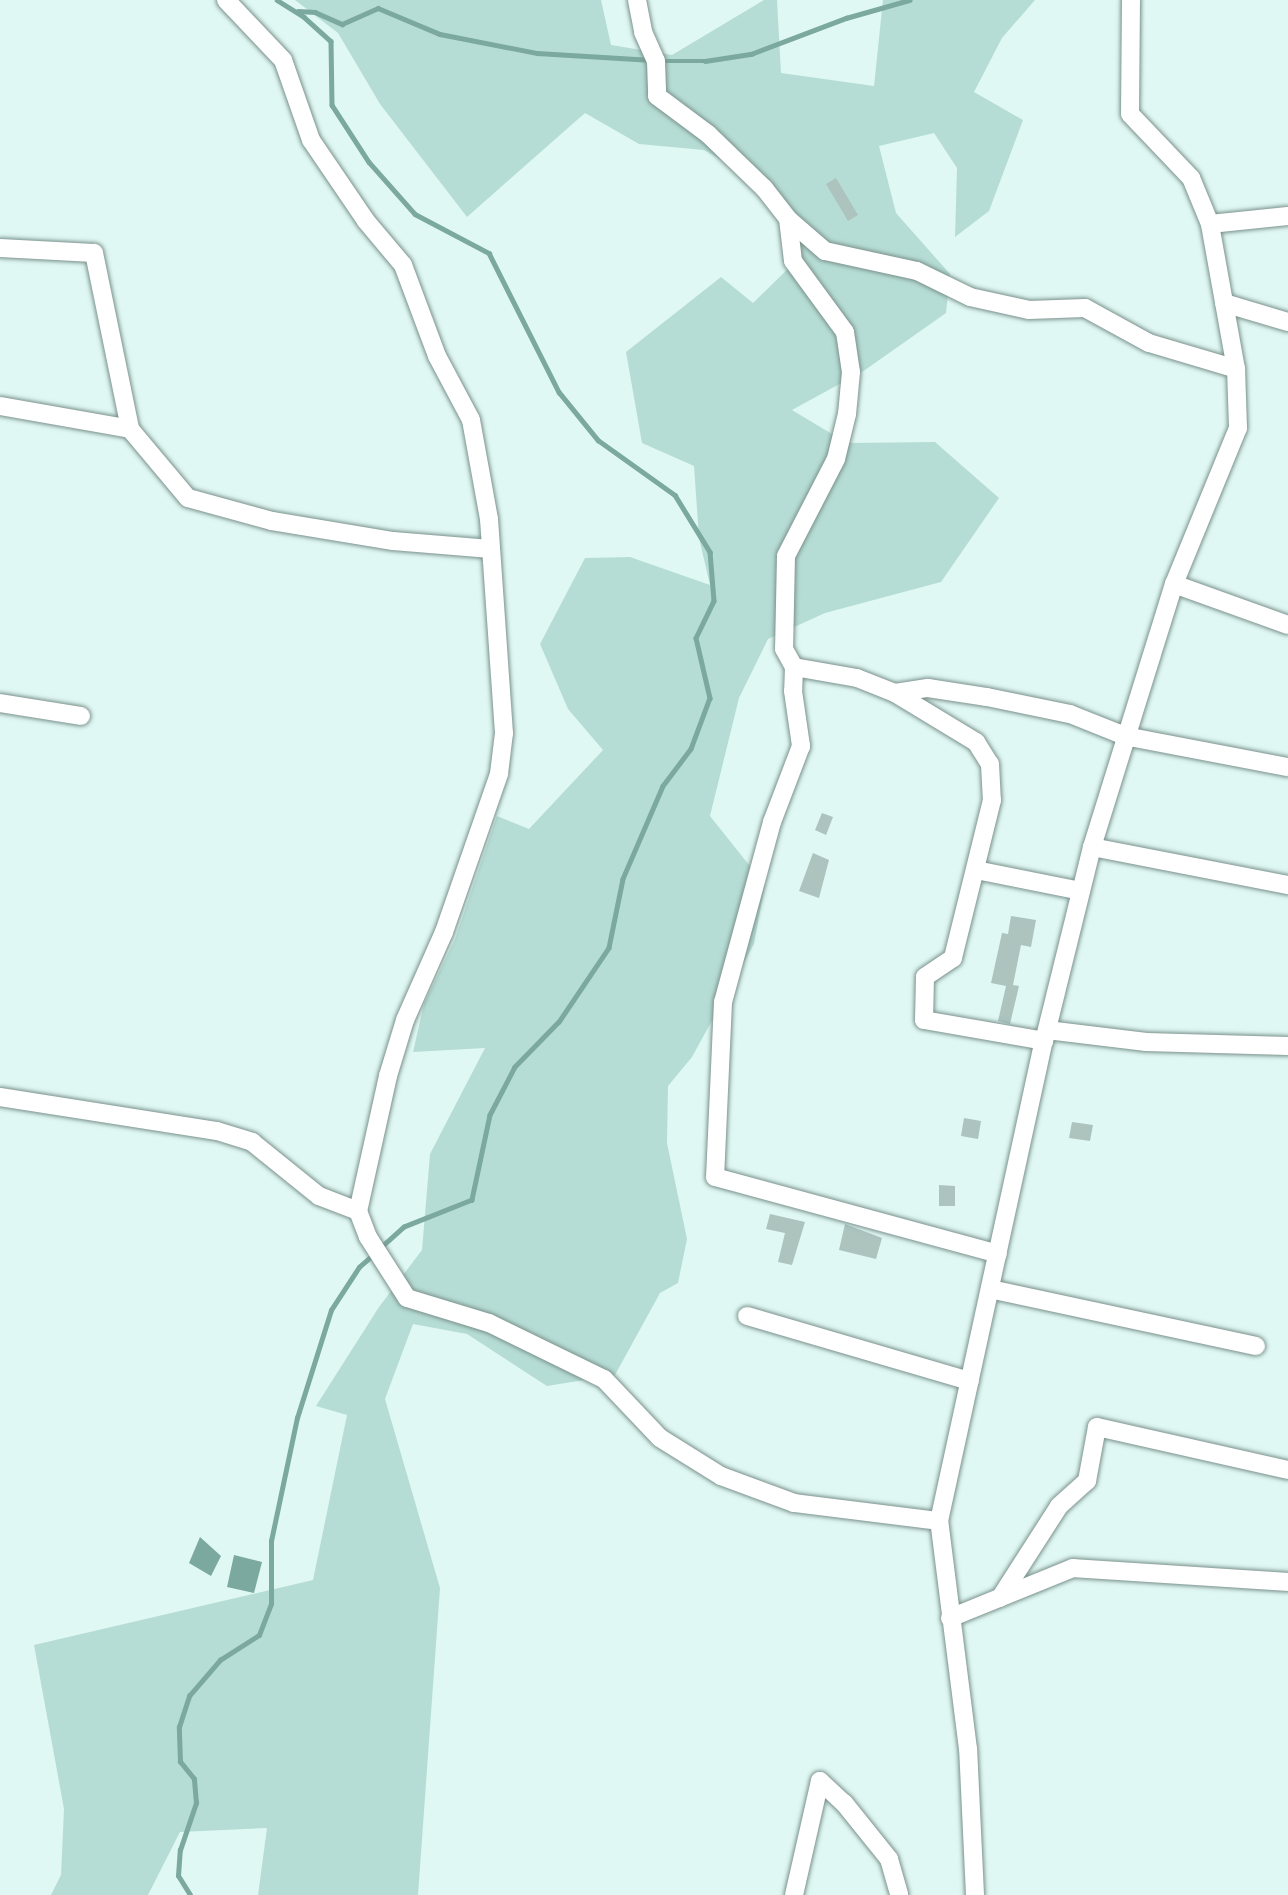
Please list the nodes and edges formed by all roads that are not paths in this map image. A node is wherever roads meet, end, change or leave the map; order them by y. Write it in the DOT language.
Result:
graph roads {
  1 [pos="226,0"];
  2 [pos="637,0"];
  3 [pos="1131,0"];
  4 [pos="1288,216"];
  5 [pos="788,219"];
  6 [pos="1210,224"];
  7 [pos="0,248"];
  8 [pos="1224,303"];
  9 [pos="1288,322"];
  10 [pos="1236,369"];
  11 [pos="0,406"];
  12 [pos="130,429"];
  13 [pos="491,549"];
  14 [pos="1174,584"];
  15 [pos="1288,625"];
  16 [pos="795,667"];
  17 [pos="895,693"];
  18 [pos="0,703"];
  19 [pos="81,716"];
  20 [pos="1125,736"];
  21 [pos="1288,767"];
  22 [pos="1092,847"];
  23 [pos="976,870"];
  24 [pos="1288,885"];
  25 [pos="1081,891"];
  26 [pos="1045,1036"];
  27 [pos="1288,1046"];
  28 [pos="0,1097"];
  29 [pos="358,1211"];
  30 [pos="998,1254"];
  31 [pos="990,1289"];
  32 [pos="747,1316"];
  33 [pos="1256,1346"];
  34 [pos="970,1382"];
  35 [pos="1288,1470"];
  36 [pos="939,1521"];
  37 [pos="1288,1582"];
  38 [pos="1000,1598"];
  39 [pos="950,1618"];
  40 [pos="794,1895"];
  41 [pos="899,1895"];
  42 [pos="975,1895"];
  1 -- 13 [label="street"];
  2 -- 5 [label="street"];
  3 -- 6 [label="street"];
  4 -- 6 [label="street"];
  5 -- 10 [label="street"];
  5 -- 16 [label="street"];
  6 -- 8 [label="street"];
  7 -- 12 [label="street"];
  8 -- 9 [label="street"];
  8 -- 10 [label="street"];
  10 -- 14 [label="street"];
  11 -- 12 [label="street"];
  12 -- 13 [label="street"];
  13 -- 29 [label="street"];
  14 -- 15 [label="street"];
  14 -- 20 [label="street"];
  16 -- 17 [label="street"];
  16 -- 30 [label="street"];
  17 -- 20 [label="street"];
  17 -- 23 [label="street"];
  18 -- 19 [label="street"];
  20 -- 21 [label="street"];
  20 -- 22 [label="street"];
  22 -- 24 [label="street"];
  22 -- 25 [label="street"];
  23 -- 25 [label="street"];
  23 -- 26 [label="street"];
  25 -- 26 [label="street"];
  26 -- 27 [label="street"];
  26 -- 30 [label="street"];
  28 -- 29 [label="street"];
  29 -- 36 [label="street"];
  30 -- 31 [label="street"];
  31 -- 33 [label="street"];
  31 -- 34 [label="street"];
  32 -- 34 [label="street"];
  34 -- 36 [label="street"];
  35 -- 38 [label="street"];
  36 -- 39 [label="street"];
  37 -- 38 [label="street"];
  38 -- 39 [label="street"];
  39 -- 42 [label="street"];
  40 -- 41 [label="street"];
}
